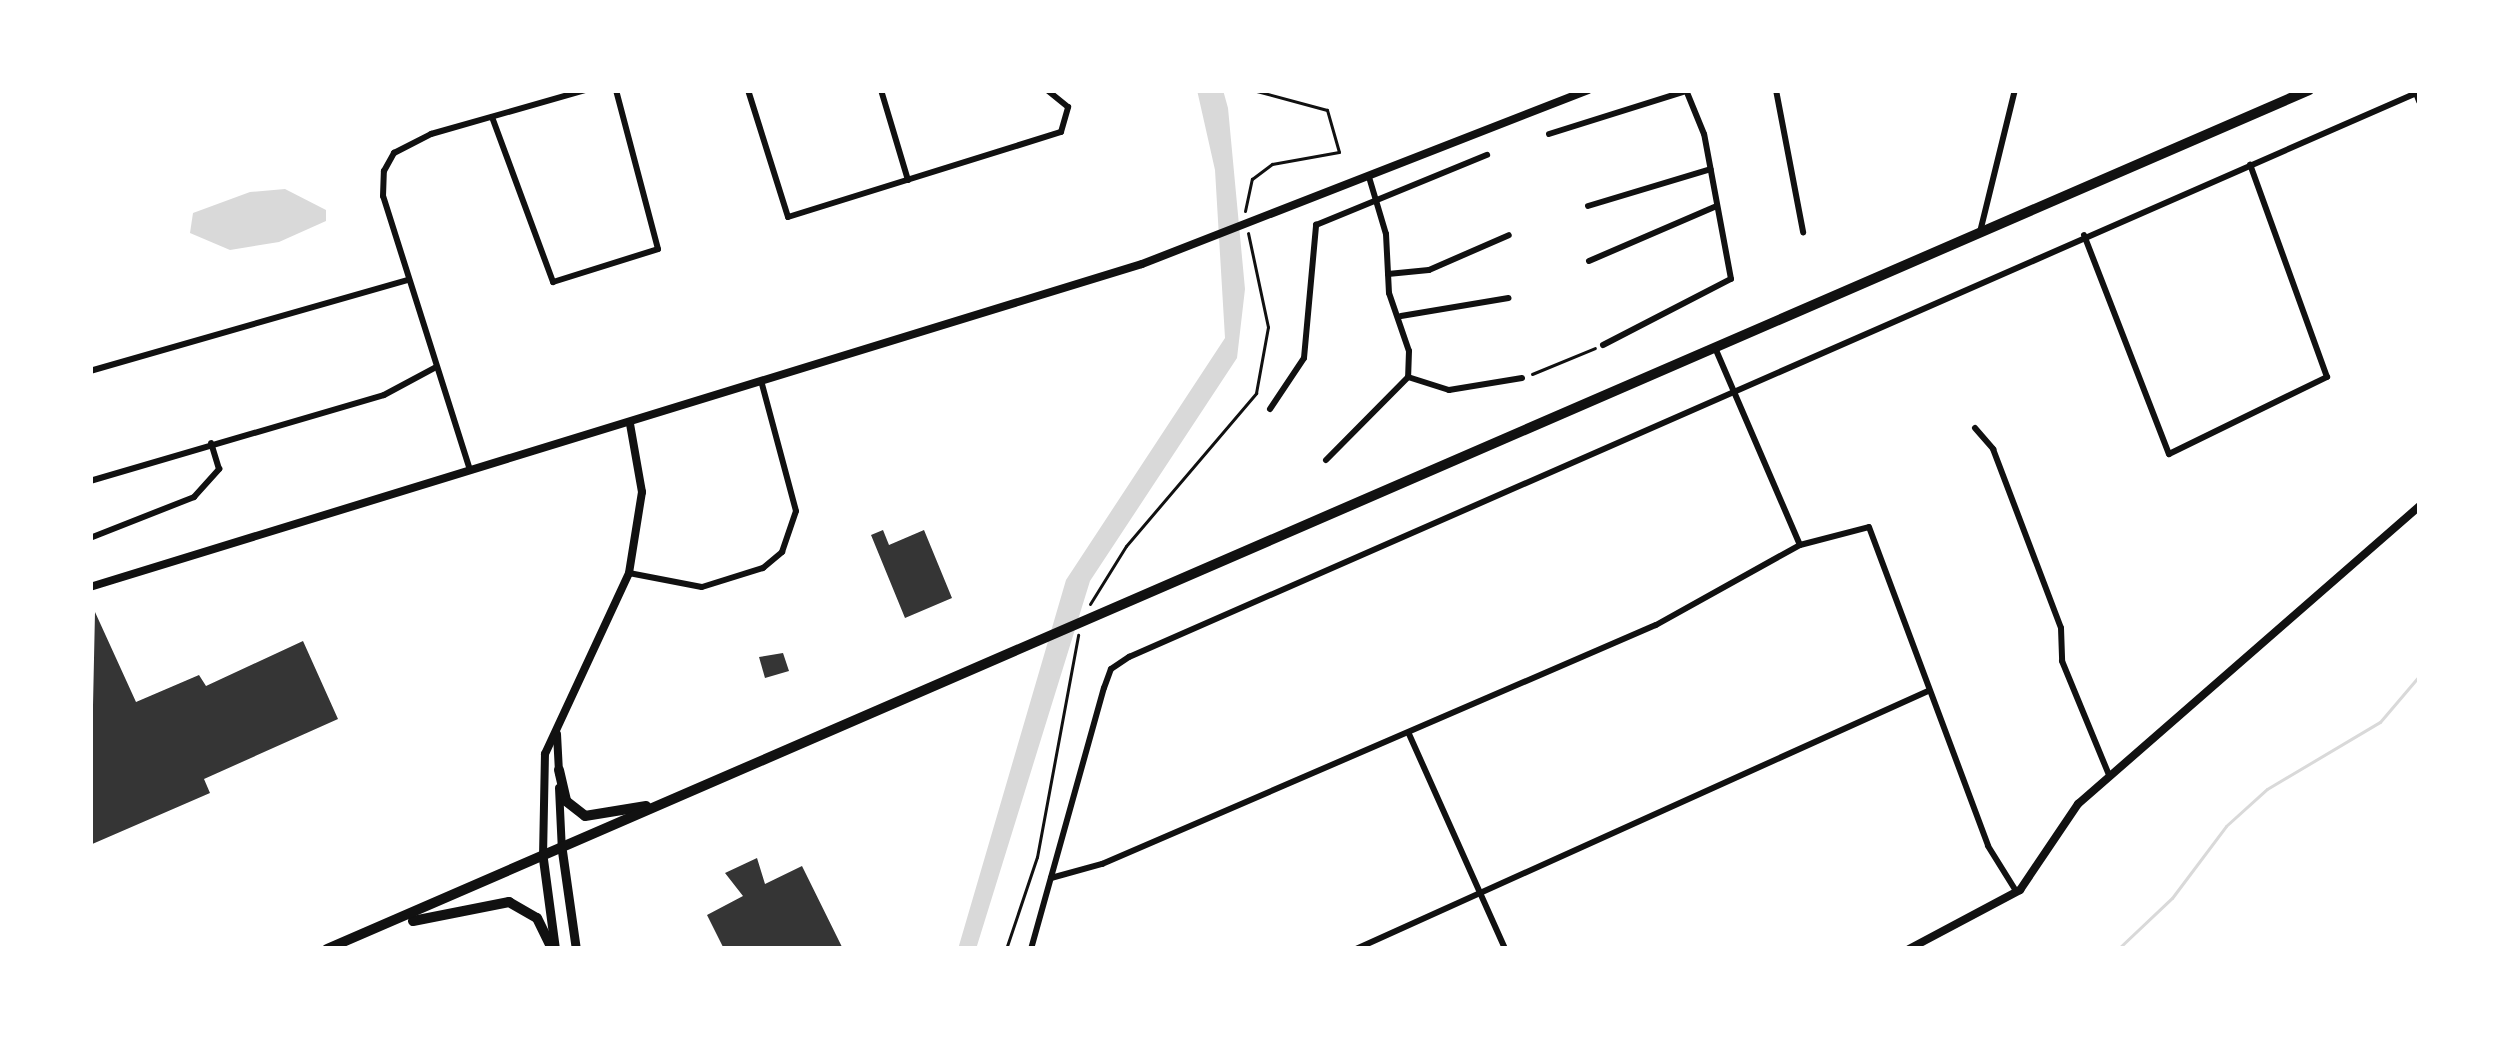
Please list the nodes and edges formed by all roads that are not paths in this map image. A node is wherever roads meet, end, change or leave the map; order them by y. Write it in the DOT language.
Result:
graph roads {
  1 [pos="585,90"];
  2 [pos="616,90"];
  3 [pos="748,90"];
  4 [pos="881,90"];
  5 [pos="1047,90"];
  6 [pos="1588,90"];
  7 [pos="1776,90"];
  8 [pos="2015,90"];
  9 [pos="2308,90"];
  10 [pos="1686,91"];
  11 [pos="2417,95"];
  12 [pos="492,117"];
  13 [pos="1550,134"];
  14 [pos="1487,155"];
  15 [pos="2250,164"];
  16 [pos="1712,169"];
  17 [pos="1369,177"];
  18 [pos="908,180"];
  19 [pos="1379,201"];
  20 [pos="1588,206"];
  21 [pos="1717,206"];
  22 [pos="1803,232"];
  23 [pos="1980,233"];
  24 [pos="1509,236"];
  25 [pos="2084,236"];
  26 [pos="1589,261"];
  27 [pos="1388,274"];
  28 [pos="407,280"];
  29 [pos="1508,298"];
  30 [pos="1401,316"];
  31 [pos="1603,345"];
  32 [pos="1715,349"];
  33 [pos="436,367"];
  34 [pos="90,371"];
  35 [pos="1408,377"];
  36 [pos="1522,378"];
  37 [pos="762,385"];
  38 [pos="1733,388"];
  39 [pos="1270,409"];
  40 [pos="631,424"];
  41 [pos="1975,428"];
  42 [pos="212,443"];
  43 [pos="1327,460"];
  44 [pos="470,470"];
  45 [pos="90,481"];
  46 [pos="2420,506"];
  47 [pos="90,538"];
  48 [pos="1800,545"];
  49 [pos="629,573"];
  50 [pos="90,587"];
  51 [pos="1928,691"];
  52 [pos="557,732"];
  53 [pos="1409,734"];
  54 [pos="560,770"];
  55 [pos="2109,775"];
  56 [pos="684,796"];
  57 [pos="562,850"];
  58 [pos="543,859"];
  59 [pos="1051,878"];
  60 [pos="2017,892"];
  61 [pos="1476,893"];
  62 [pos="392,925"];
  63 [pos="327,949"];
  64 [pos="554,949"];
  65 [pos="576,949"];
  66 [pos="1030,949"];
  67 [pos="1356,949"];
  68 [pos="1505,949"];
  69 [pos="1909,949"];
  1 -- 12 [label="street"];
  2 -- 12 [label="street"];
  3 -- 18 [label="street"];
  4 -- 18 [label="street"];
  5 -- 18 [label="street"];
  6 -- 17 [label="street"];
  7 -- 22 [label="street"];
  8 -- 23 [label="street"];
  9 -- 23 [label="main road"];
  10 -- 13 [label="street"];
  10 -- 16 [label="street"];
  11 -- 15 [label="street"];
  12 -- 28 [label="street"];
  14 -- 19 [label="street"];
  15 -- 25 [label="street"];
  15 -- 25 [label="street"];
  16 -- 20 [label="street"];
  16 -- 21 [label="street"];
  17 -- 19 [label="street"];
  17 -- 37 [label="street"];
  19 -- 27 [label="street"];
  19 -- 39 [label="street"];
  21 -- 26 [label="street"];
  21 -- 31 [label="street"];
  23 -- 32 [label="main road"];
  24 -- 27 [label="street"];
  25 -- 38 [label="street"];
  27 -- 30 [label="street"];
  28 -- 33 [label="street"];
  28 -- 34 [label="street"];
  29 -- 30 [label="street"];
  30 -- 35 [label="street"];
  32 -- 38 [label="street"];
  32 -- 56 [label="main road"];
  33 -- 42 [label="street"];
  33 -- 44 [label="street"];
  35 -- 36 [label="street"];
  35 -- 43 [label="street"];
  37 -- 40 [label="street"];
  37 -- 49 [label="street"];
  38 -- 48 [label="street"];
  38 -- 59 [label="street"];
  40 -- 44 [label="street"];
  40 -- 49 [label="street"];
  41 -- 55 [label="street"];
  42 -- 45 [label="street"];
  42 -- 47 [label="street"];
  44 -- 50 [label="street"];
  46 -- 55 [label="street"];
  48 -- 51 [label="street"];
  48 -- 53 [label="street"];
  49 -- 52 [label="street"];
  51 -- 60 [label="street"];
  51 -- 61 [label="street"];
  52 -- 54 [label="street"];
  52 -- 58 [label="street"];
  53 -- 59 [label="street"];
  53 -- 61 [label="street"];
  54 -- 56 [label="main road"];
  54 -- 57 [label="street"];
  55 -- 60 [label="street"];
  56 -- 57 [label="main road"];
  57 -- 58 [label="main road"];
  57 -- 65 [label="main road"];
  58 -- 62 [label="main road"];
  58 -- 64 [label="main road"];
  59 -- 66 [label="street"];
  60 -- 69 [label="street"];
  61 -- 67 [label="street"];
  61 -- 68 [label="street"];
  62 -- 63 [label="main road"];
  62 -- 64 [label="main road"];
}
